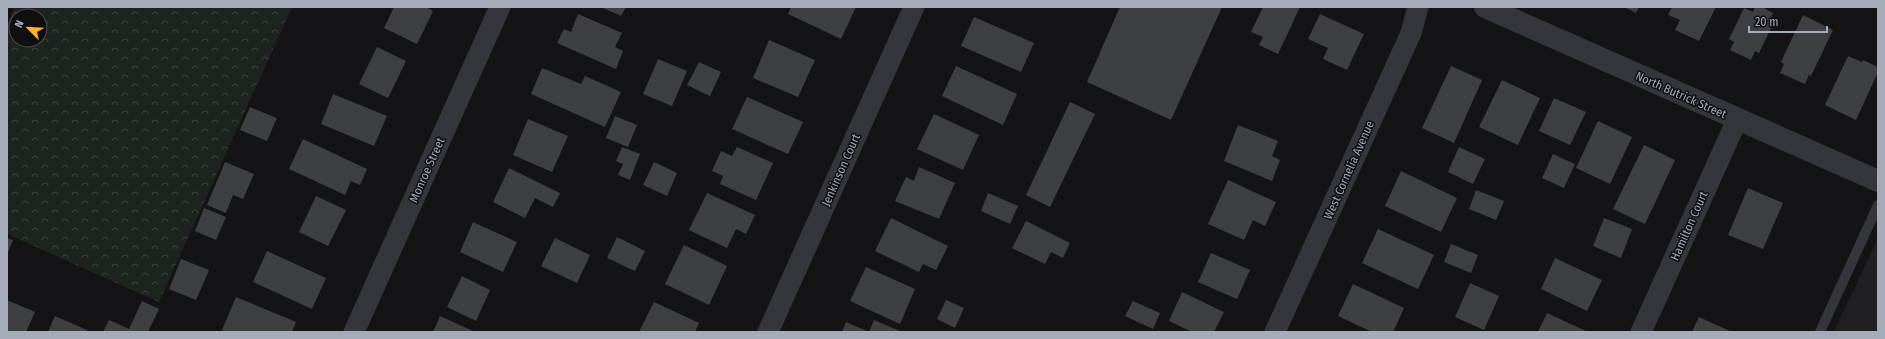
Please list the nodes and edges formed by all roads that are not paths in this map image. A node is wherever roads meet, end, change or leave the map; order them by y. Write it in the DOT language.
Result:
graph roads {
  1 [pos="500,7"];
  2 [pos="914,7"];
  3 [pos="1418,7"];
  4 [pos="1485,7"];
  5 [pos="1737,120"];
  6 [pos="1878,181"];
  7 [pos="1878,205"];
  8 [pos="354,332"];
  9 [pos="768,332"];
  10 [pos="1276,332"];
  11 [pos="1641,332"];
  12 [pos="1820,332"];
  1 -- 8 [label="street, Monroe Street"];
  2 -- 9 [label="street, Jenkinson Court"];
  3 -- 10 [label="street, West Cornelia Avenue"];
  4 -- 5 [label="street, North Butrick Street"];
  5 -- 6 [label="street, North Butrick Street"];
  5 -- 11 [label="street, Hamilton Court"];
  7 -- 12 [label="lane"];
}
